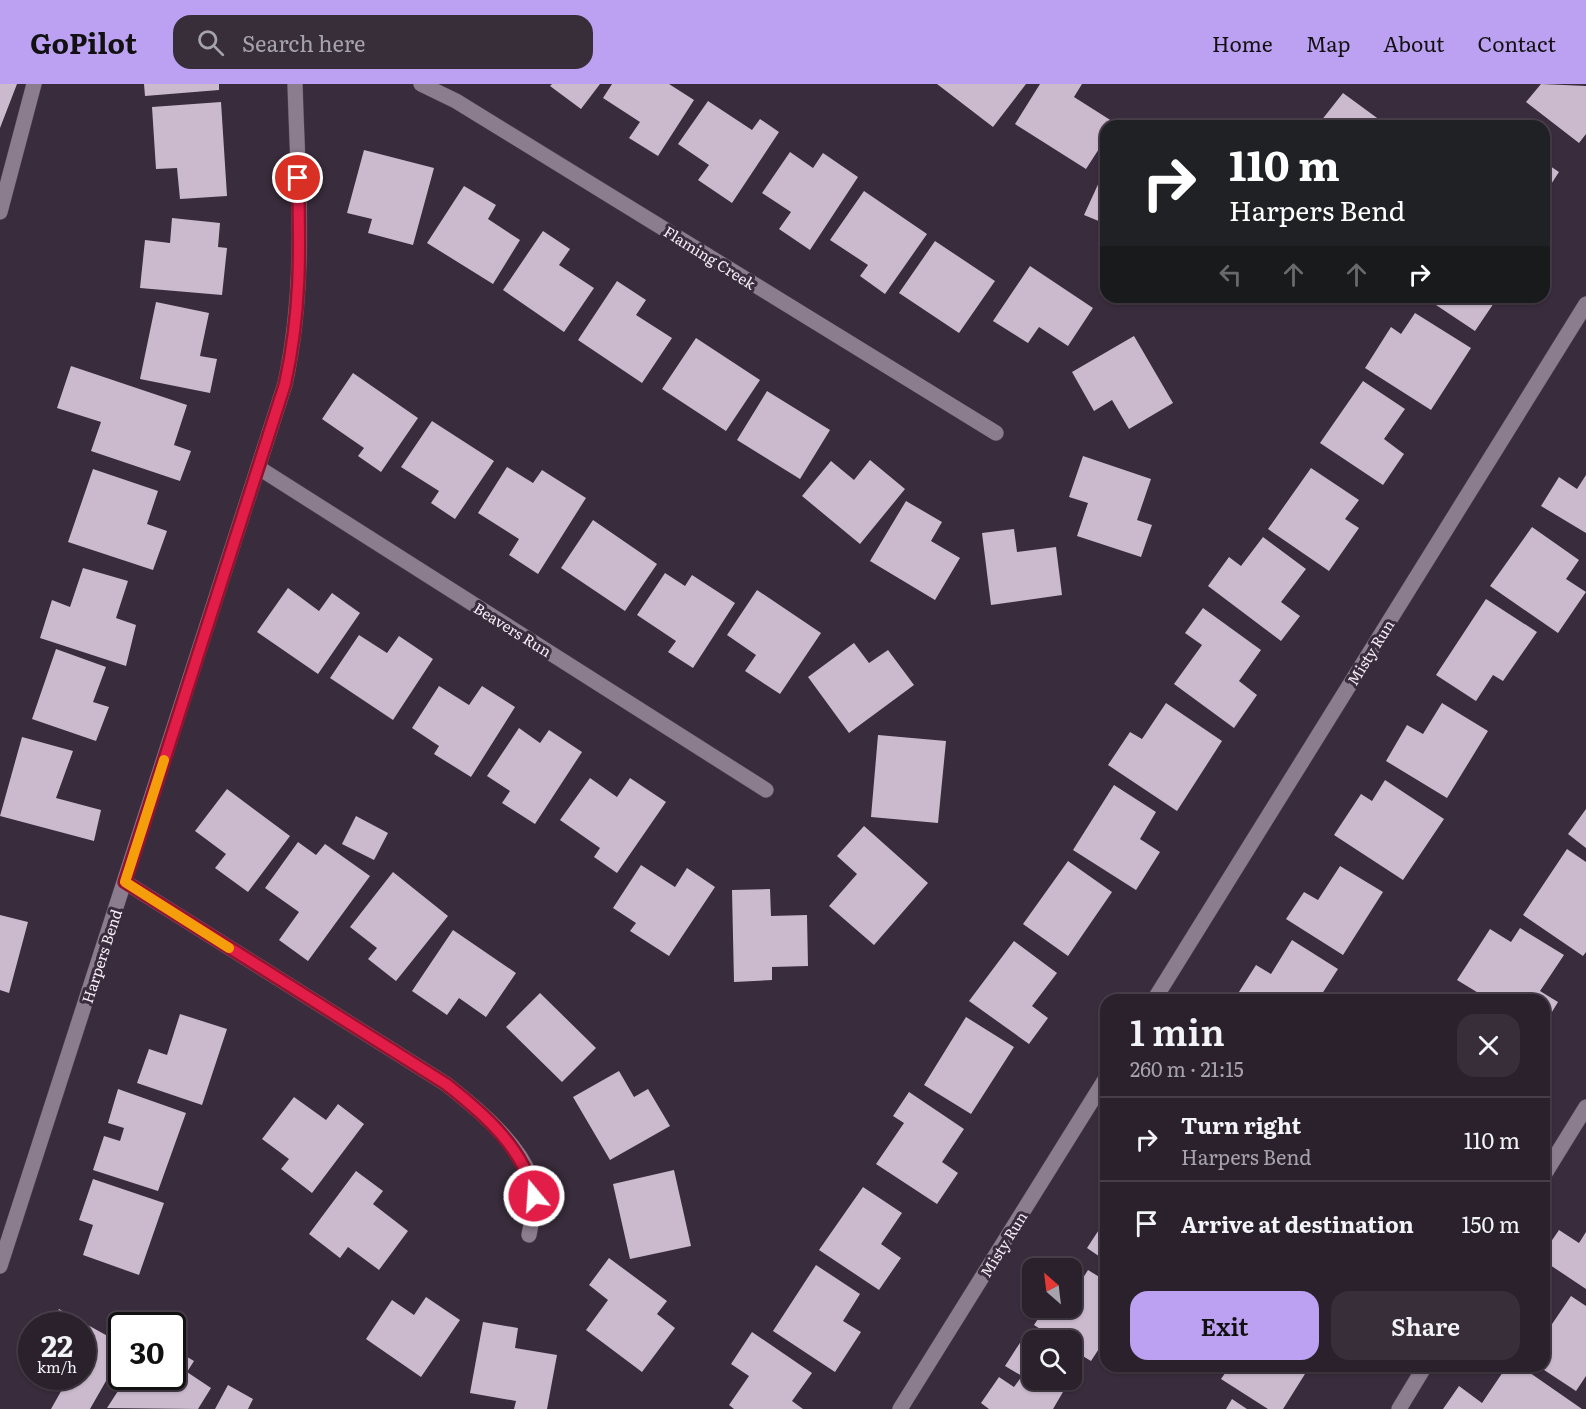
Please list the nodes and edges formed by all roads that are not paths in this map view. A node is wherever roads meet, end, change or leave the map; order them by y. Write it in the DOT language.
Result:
graph roads {
  1 [pos="34,84"];
  2 [pos="295,84"];
  3 [pos="421,84"];
  4 [pos="0,212"];
  5 [pos="1586,304"];
  6 [pos="996,433"];
  7 [pos="259,468"];
  8 [pos="766,790"];
  9 [pos="125,882"];
  10 [pos="1158,994"];
  11 [pos="1100,1088"];
  12 [pos="1586,1107"];
  13 [pos="1550,1165"];
  14 [pos="529,1235"];
  15 [pos="0,1266"];
  16 [pos="1421,1372"];
  17 [pos="900,1409"];
  18 [pos="1399,1409"];
  1 -- 4 [label="street"];
  2 -- 7 [label="street, Harpers Bend"];
  3 -- 6 [label="street, Flaming Creek"];
  5 -- 10 [label="street, Misty Run"];
  7 -- 8 [label="street, Beavers Run"];
  7 -- 9 [label="street, Harpers Bend"];
  9 -- 14 [label="street"];
  9 -- 15 [label="street, Harpers Bend"];
  11 -- 17 [label="street, Misty Run"];
  12 -- 13 [label="street"];
  16 -- 18 [label="street"];
}
